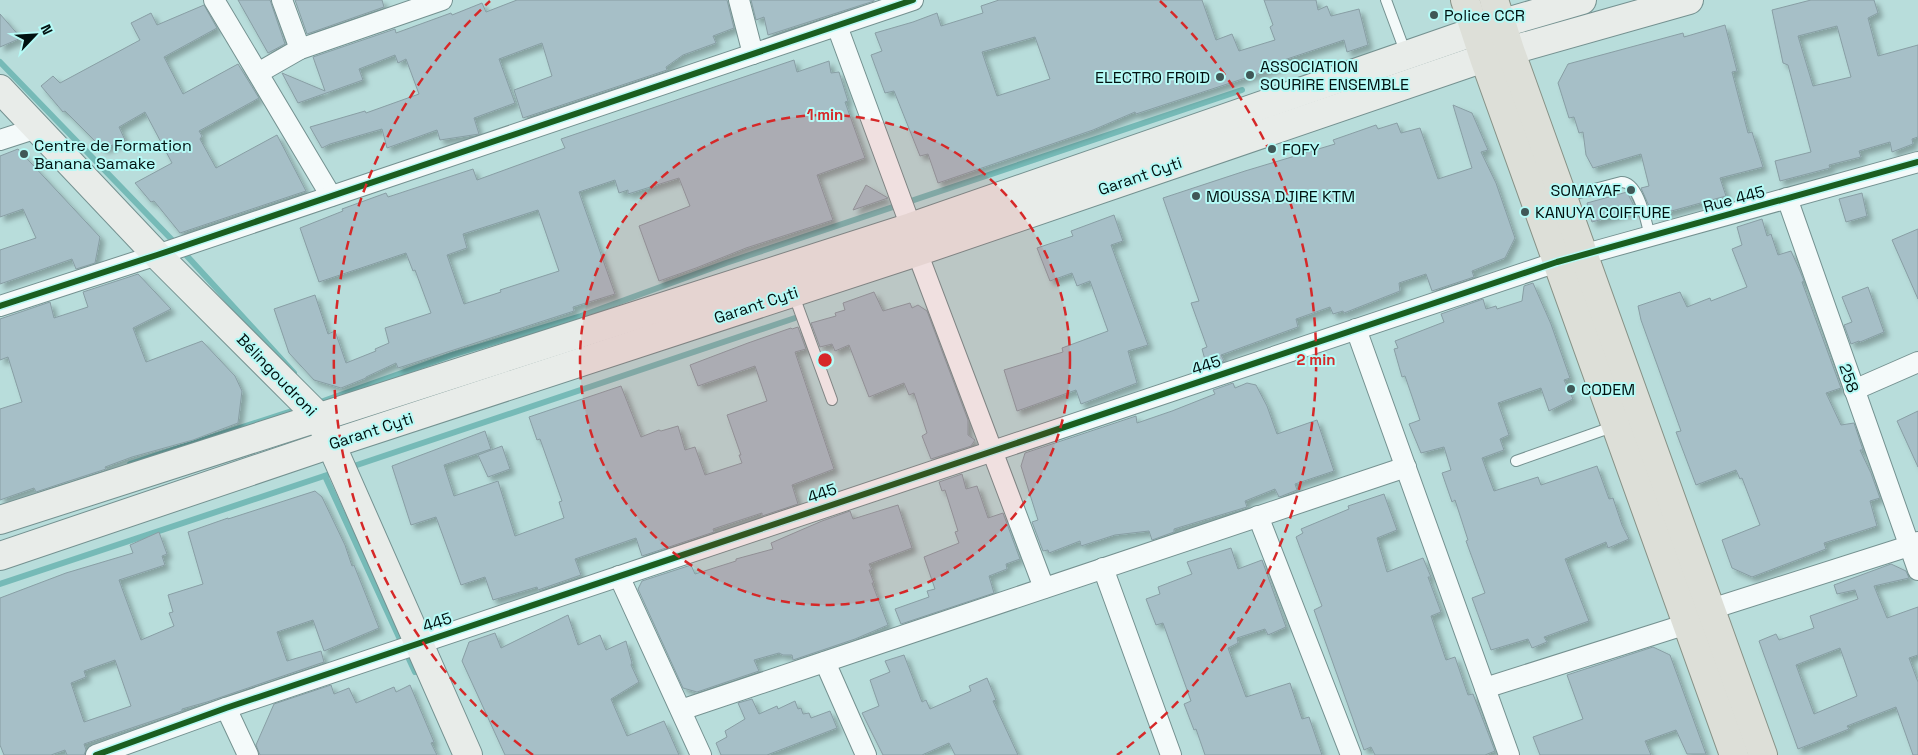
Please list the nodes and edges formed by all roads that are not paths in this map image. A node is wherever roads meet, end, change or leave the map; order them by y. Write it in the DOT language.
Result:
graph roads {
  1 [pos="214,0"];
  2 [pos="282,0"];
  3 [pos="442,0"];
  4 [pos="739,0"];
  5 [pos="913,0"];
  6 [pos="1386,0"];
  7 [pos="1465,0"];
  8 [pos="1582,0"];
  9 [pos="1689,0"];
  10 [pos="1498,11"];
  11 [pos="837,26"];
  12 [pos="1476,31"];
  13 [pos="300,49"];
  14 [pos="1510,50"];
  15 [pos="753,54"];
  16 [pos="1406,55"];
  17 [pos="1484,58"];
  18 [pos="258,73"];
  19 [pos="0,89"];
  20 [pos="37,128"];
  21 [pos="0,140"];
  22 [pos="1918,162"];
  23 [pos="331,196"];
  24 [pos="1563,198"];
  25 [pos="1787,198"];
  26 [pos="1650,236"];
  27 [pos="914,239"];
  28 [pos="157,254"];
  29 [pos="1584,254"];
  30 [pos="1557,262"];
  31 [pos="792,292"];
  32 [pos="0,306"];
  33 [pos="1356,329"];
  34 [pos="1918,362"];
  35 [pos="1854,390"];
  36 [pos="832,400"];
  37 [pos="319,417"];
  38 [pos="1616,426"];
  39 [pos="331,444"];
  40 [pos="992,451"];
  41 [pos="1516,461"];
  42 [pos="1406,466"];
  43 [pos="1258,516"];
  44 [pos="0,520"];
  45 [pos="1915,547"];
  46 [pos="0,556"];
  47 [pos="1103,568"];
  48 [pos="1918,570"];
  49 [pos="619,576"];
  50 [pos="1044,588"];
  51 [pos="1711,609"];
  52 [pos="1687,624"];
  53 [pos="419,643"];
  54 [pos="825,662"];
  55 [pos="1485,688"];
  56 [pos="226,708"];
  57 [pos="681,710"];
  58 [pos="96,755"];
  59 [pos="248,755"];
  60 [pos="468,755"];
  61 [pos="701,755"];
  62 [pos="866,755"];
  63 [pos="1171,755"];
  64 [pos="1351,755"];
  65 [pos="1509,755"];
  66 [pos="1734,755"];
  67 [pos="1763,755"];
  1 -- 18 [label="street"];
  2 -- 13 [label="street"];
  3 -- 13 [label="street"];
  4 -- 15 [label="street"];
  5 -- 11 [label="street"];
  6 -- 16 [label="lane"];
  7 -- 12 [label="main road"];
  8 -- 10 [label="main road, Garant Cyti"];
  9 -- 14 [label="main road, Garant Cyti"];
  10 -- 12 [label="main road, Garant Cyti"];
  10 -- 14 [label="main road"];
  11 -- 15 [label="street"];
  11 -- 27 [label="street"];
  12 -- 16 [label="main road, Garant Cyti"];
  12 -- 17 [label="main road"];
  13 -- 18 [label="street"];
  14 -- 17 [label="main road, Garant Cyti"];
  14 -- 24 [label="main road"];
  15 -- 23 [label="street"];
  16 -- 27 [label="main road, Garant Cyti"];
  17 -- 27 [label="main road, Garant Cyti"];
  17 -- 30 [label="main road"];
  18 -- 23 [label="street"];
  19 -- 20 [label="main road, Bélingoudroni"];
  20 -- 21 [label="street"];
  20 -- 28 [label="main road, Bélingoudroni"];
  22 -- 25 [label="street, Rue 445"];
  23 -- 28 [label="street"];
  24 -- 26 [label="lane"];
  24 -- 29 [label="main road"];
  25 -- 26 [label="street, Rue 445"];
  25 -- 35 [label="street, 258"];
  26 -- 29 [label="street, Rue 445"];
  27 -- 31 [label="main road, Garant Cyti"];
  27 -- 37 [label="main road, Garant Cyti"];
  27 -- 40 [label="street"];
  28 -- 32 [label="street"];
  28 -- 37 [label="main road, Bélingoudroni"];
  29 -- 30 [label="street, Rue 445"];
  29 -- 51 [label="main road"];
  30 -- 33 [label="street, 445"];
  30 -- 38 [label="main road"];
  31 -- 36 [label="lane"];
  31 -- 39 [label="main road, Garant Cyti"];
  33 -- 40 [label="street, 445"];
  33 -- 42 [label="street"];
  34 -- 35 [label="street"];
  35 -- 45 [label="street, 258"];
  37 -- 39 [label="main road, Bélingoudroni"];
  37 -- 44 [label="main road, Garant Cyti"];
  38 -- 41 [label="lane"];
  38 -- 52 [label="main road"];
  39 -- 46 [label="main road, Garant Cyti"];
  39 -- 53 [label="main road, Bélingoudroni"];
  40 -- 49 [label="street, 445"];
  40 -- 50 [label="street"];
  42 -- 43 [label="street"];
  42 -- 55 [label="street"];
  43 -- 47 [label="street"];
  43 -- 64 [label="street"];
  45 -- 48 [label="street, 258"];
  45 -- 51 [label="street"];
  47 -- 50 [label="street"];
  47 -- 63 [label="street"];
  49 -- 53 [label="street, 445"];
  49 -- 57 [label="street"];
  50 -- 54 [label="street"];
  51 -- 67 [label="main road"];
  52 -- 55 [label="street"];
  52 -- 66 [label="main road"];
  53 -- 56 [label="street, 445"];
  53 -- 60 [label="main road, Bélingoudroni"];
  54 -- 57 [label="street"];
  54 -- 62 [label="street"];
  55 -- 65 [label="street"];
  56 -- 58 [label="street, 445"];
  56 -- 59 [label="street"];
  57 -- 61 [label="street"];
}
